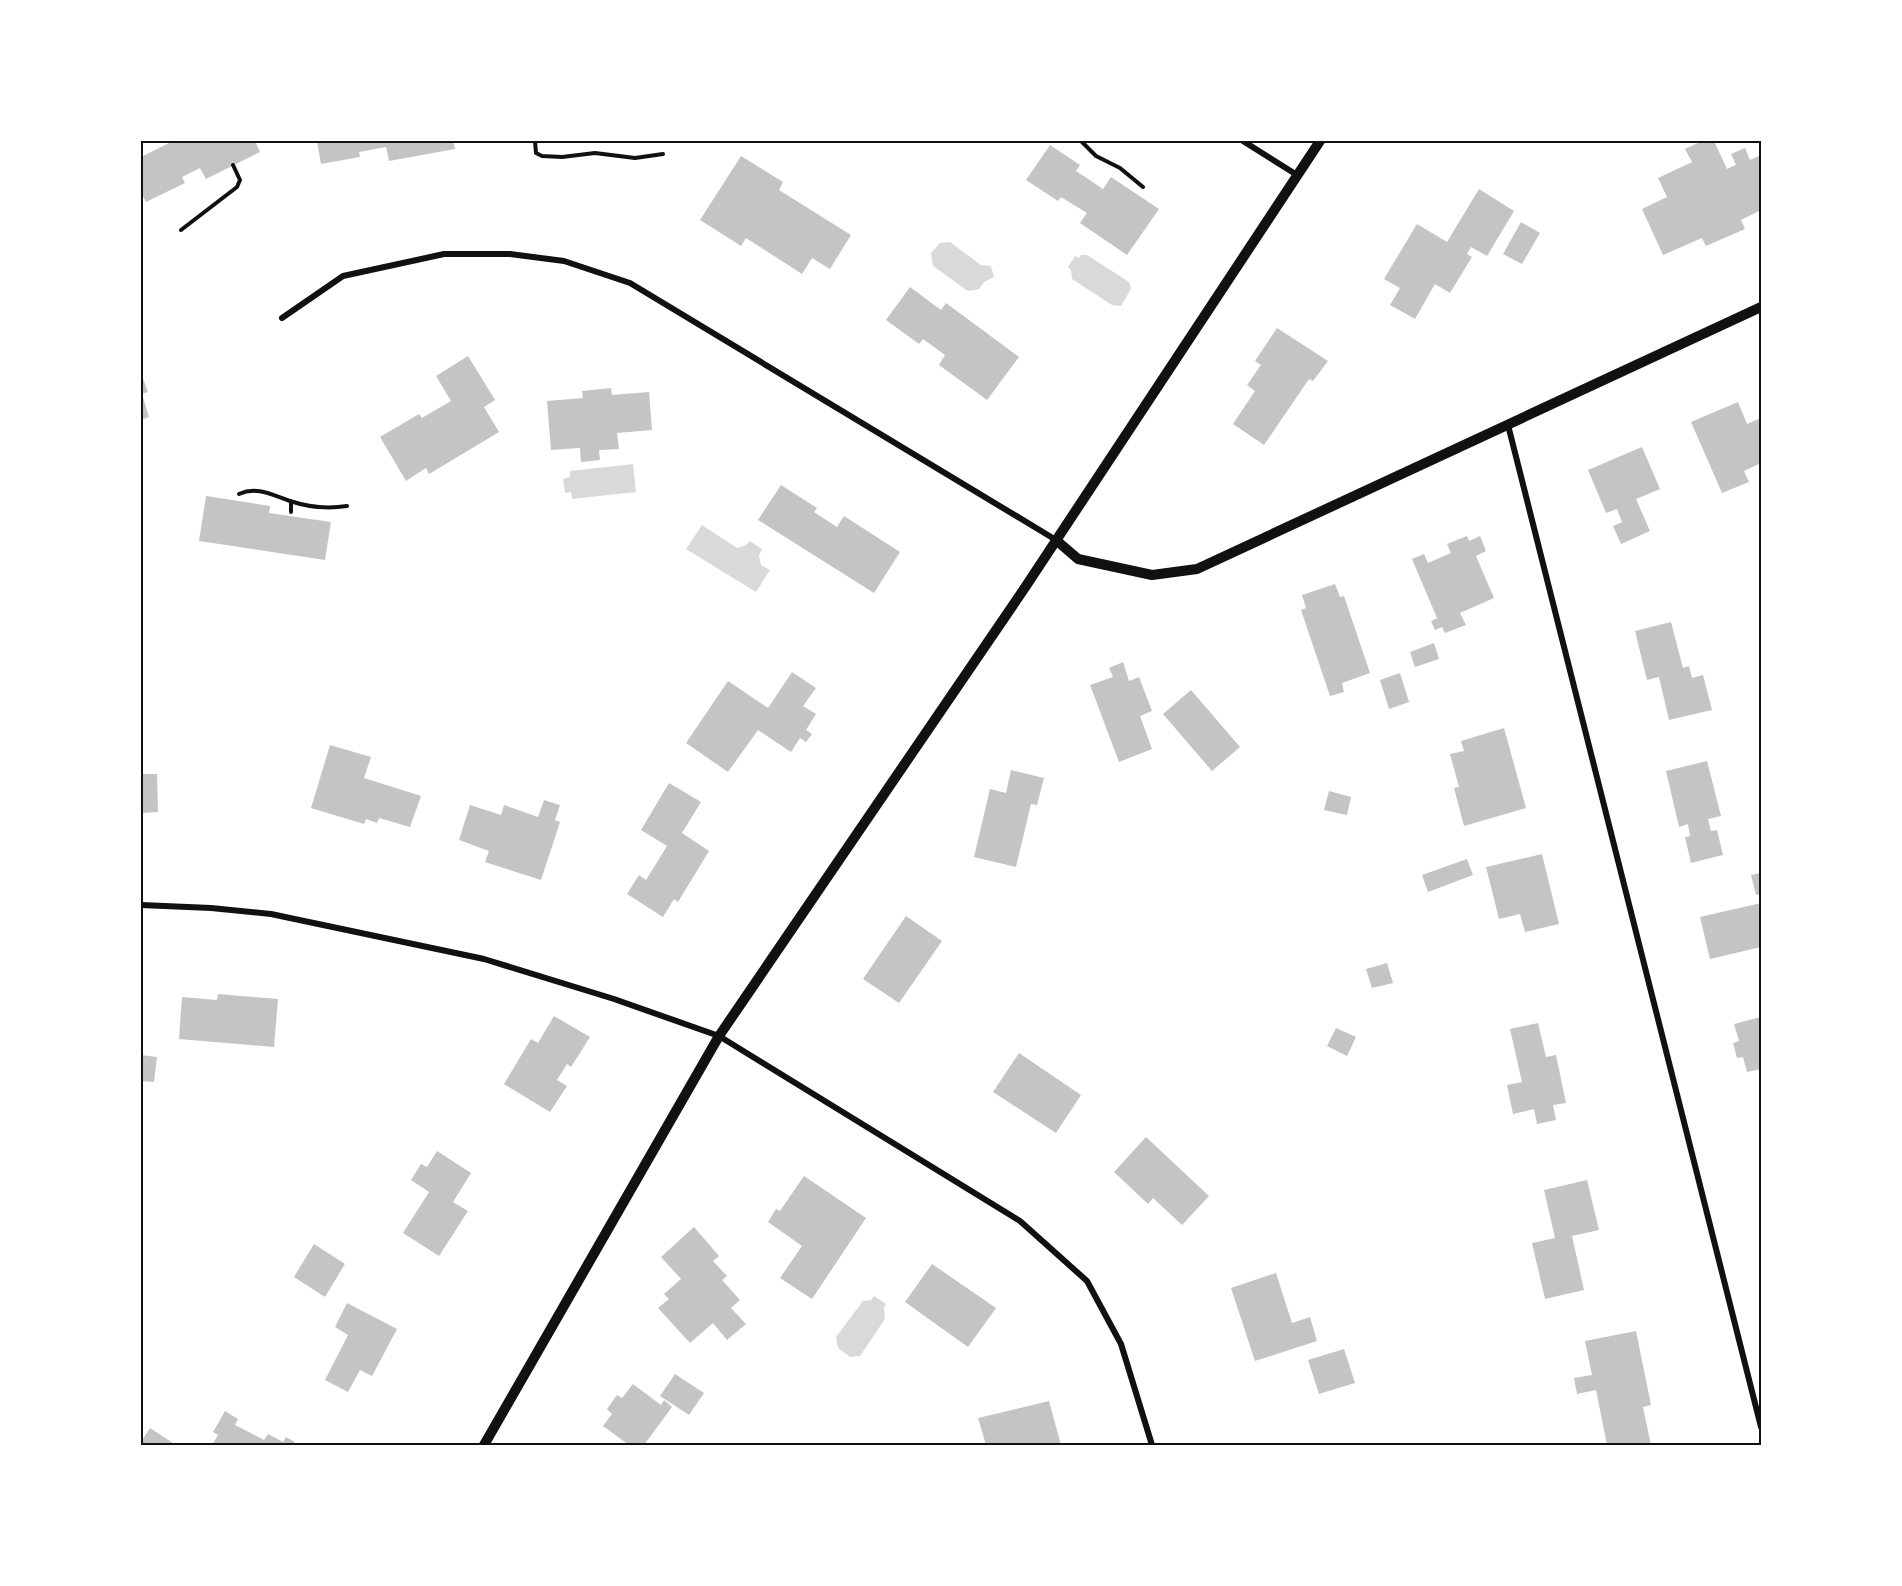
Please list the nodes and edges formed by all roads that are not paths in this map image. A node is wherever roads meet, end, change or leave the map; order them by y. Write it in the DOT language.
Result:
graph roads {
  1 [pos="1244,141"];
  2 [pos="1320,141"];
  3 [pos="1297,175"];
  4 [pos="1761,307"];
  5 [pos="282,318"];
  6 [pos="1508,425"];
  7 [pos="1056,540"];
  8 [pos="141,905"];
  9 [pos="718,1036"];
  10 [pos="1761,1427"];
  11 [pos="484,1445"];
  12 [pos="1152,1445"];
  1 -- 3 [label="street"];
  2 -- 3 [label="street"];
  3 -- 7 [label="street"];
  4 -- 6 [label="street"];
  5 -- 7 [label="street"];
  6 -- 7 [label="street"];
  6 -- 10 [label="street"];
  7 -- 9 [label="street"];
  8 -- 9 [label="street"];
  9 -- 11 [label="street"];
  9 -- 12 [label="street"];
}
